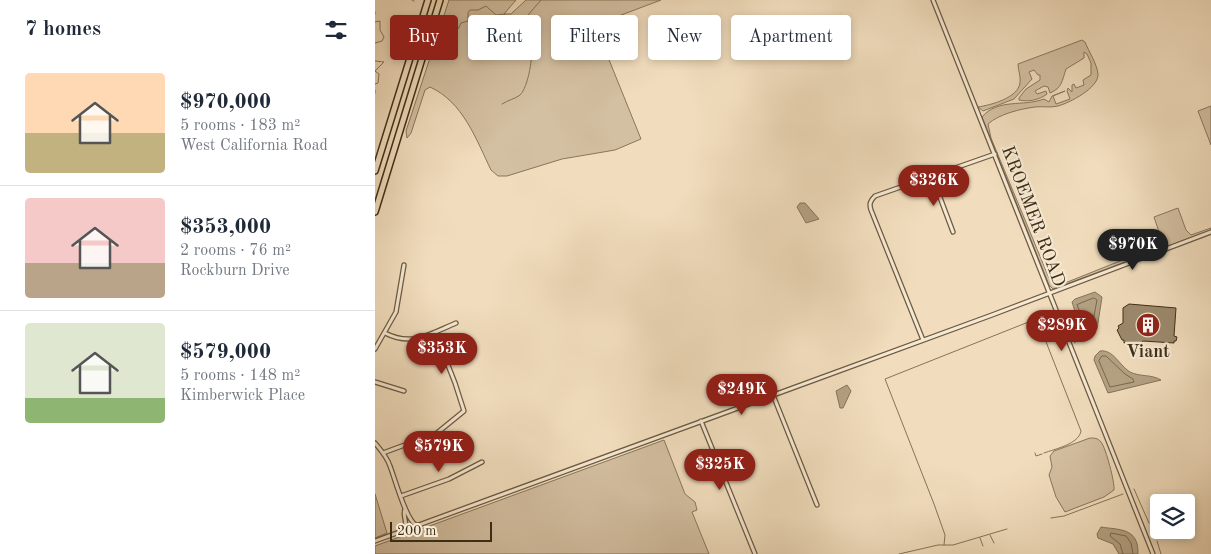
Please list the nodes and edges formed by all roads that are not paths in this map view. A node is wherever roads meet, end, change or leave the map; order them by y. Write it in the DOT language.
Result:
graph roads {
  1 [pos="428,0"];
  2 [pos="440,0"];
  3 [pos="933,0"];
  4 [pos="995,154"];
  5 [pos="375,171"];
  6 [pos="932,176"];
  7 [pos="375,212"];
  8 [pos="953,232"];
  9 [pos="1211,232"];
  10 [pos="404,265"];
  11 [pos="1049,293"];
  12 [pos="456,323"];
  13 [pos="435,332"];
  14 [pos="385,333"];
  15 [pos="923,340"];
  16 [pos="375,349"];
  17 [pos="375,382"];
  18 [pos="404,391"];
  19 [pos="773,395"];
  20 [pos="701,422"];
  21 [pos="375,443"];
  22 [pos="383,453"];
  23 [pos="482,462"];
  24 [pos="401,496"];
  25 [pos="817,505"];
  26 [pos="405,510"];
  27 [pos="416,525"];
  28 [pos="405,530"];
  29 [pos="375,541"];
  30 [pos="755,554"];
  31 [pos="1153,554"];
  1 -- 5 [label="highway"];
  2 -- 7 [label="highway"];
  3 -- 4 [label="street, KROEMER ROAD"];
  4 -- 6 [label="street"];
  4 -- 11 [label="street, KROEMER ROAD"];
  6 -- 8 [label="street"];
  6 -- 15 [label="street"];
  9 -- 11 [label="street"];
  10 -- 14 [label="street"];
  11 -- 15 [label="street"];
  11 -- 31 [label="street, KROEMER ROAD"];
  12 -- 13 [label="street"];
  13 -- 14 [label="street"];
  13 -- 22 [label="street"];
  14 -- 16 [label="street"];
  15 -- 19 [label="street"];
  17 -- 18 [label="street"];
  19 -- 20 [label="street"];
  19 -- 25 [label="street"];
  20 -- 27 [label="street"];
  20 -- 30 [label="street"];
  21 -- 22 [label="street"];
  22 -- 24 [label="street"];
  23 -- 24 [label="street"];
  24 -- 26 [label="street"];
  26 -- 27 [label="street"];
  26 -- 28 [label="street"];
  27 -- 28 [label="street"];
  28 -- 29 [label="street"];
}
